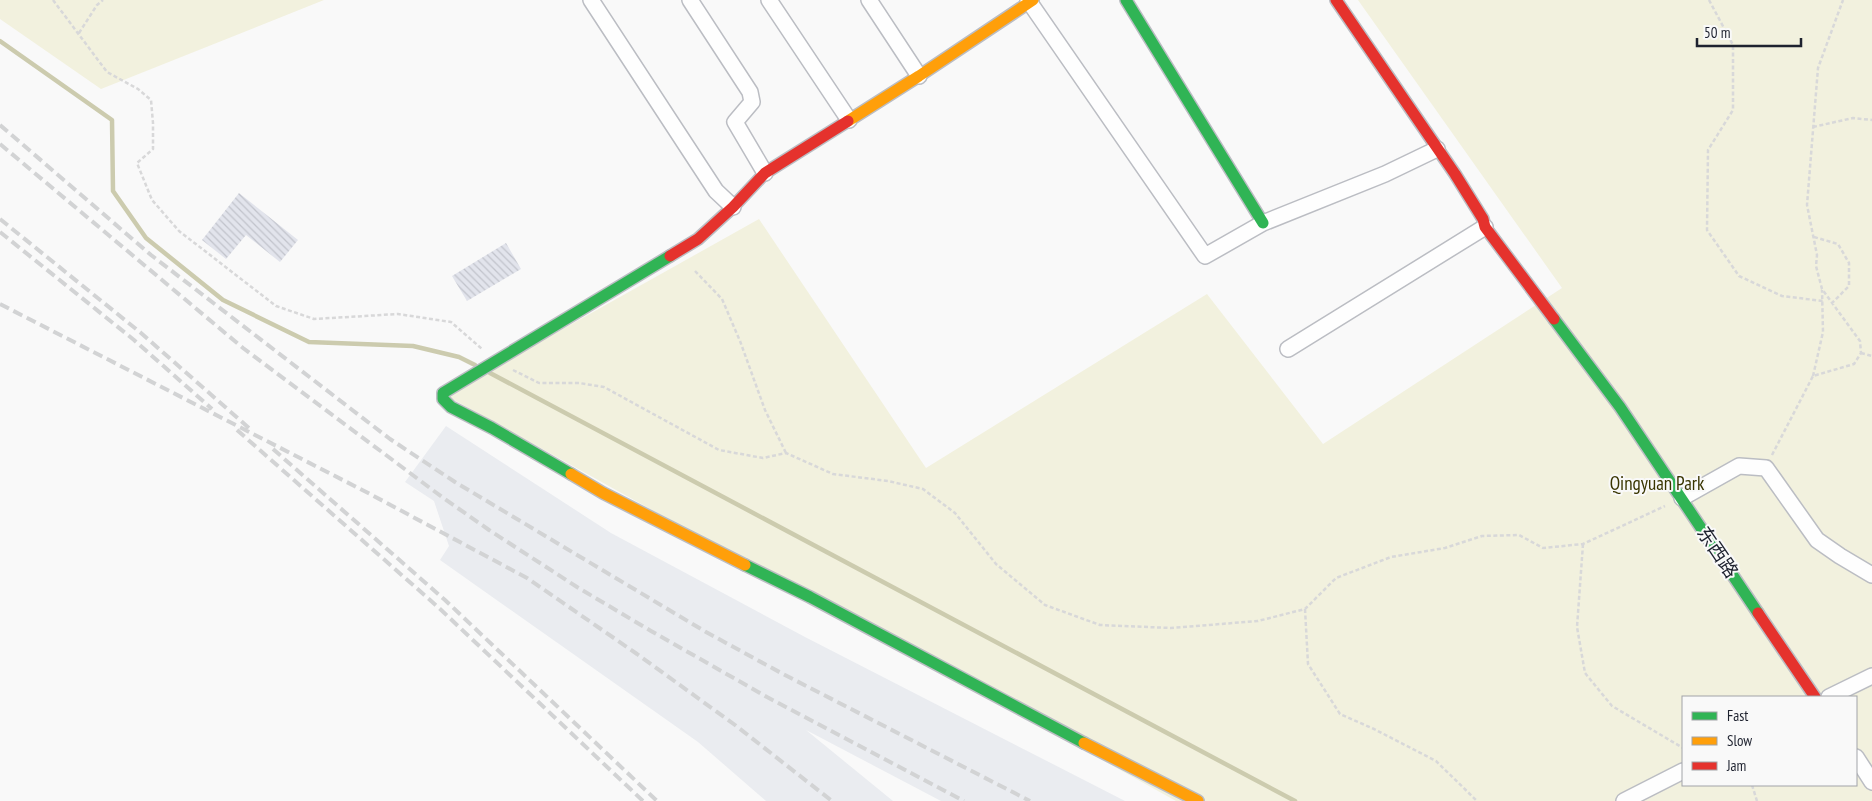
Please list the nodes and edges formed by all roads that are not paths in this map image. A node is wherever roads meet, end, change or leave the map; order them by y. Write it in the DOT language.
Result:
graph roads {
  1 [pos="591,0"];
  2 [pos="690,0"];
  3 [pos="769,0"];
  4 [pos="869,0"];
  5 [pos="1126,0"];
  6 [pos="1336,0"];
  7 [pos="1030,1"];
  8 [pos="919,76"];
  9 [pos="848,120"];
  10 [pos="1437,149"];
  11 [pos="765,173"];
  12 [pos="734,208"];
  13 [pos="1263,223"];
  14 [pos="1485,227"];
  15 [pos="1288,349"];
  16 [pos="1682,498"];
  17 [pos="1872,574"];
  18 [pos="1872,676"];
  19 [pos="1814,696"];
  20 [pos="1831,696"];
  21 [pos="1857,759"];
  22 [pos="1682,772"];
  23 [pos="1872,782"];
  24 [pos="1198,801"];
  25 [pos="1624,801"];
  1 -- 12 [label="street"];
  2 -- 11 [label="street"];
  3 -- 9 [label="street"];
  4 -- 8 [label="street"];
  5 -- 13 [label="street"];
  6 -- 10 [label="street, 东西路"];
  7 -- 8 [label="street"];
  7 -- 13 [label="street"];
  8 -- 9 [label="street"];
  9 -- 11 [label="street"];
  10 -- 13 [label="street"];
  10 -- 14 [label="street, 东西路"];
  11 -- 12 [label="street"];
  12 -- 24 [label="street"];
  14 -- 15 [label="street"];
  14 -- 16 [label="street, 东西路"];
  16 -- 17 [label="street"];
  16 -- 19 [label="street, 东西路"];
  18 -- 20 [label="street"];
  21 -- 23 [label="street"];
  22 -- 25 [label="street"];
}
